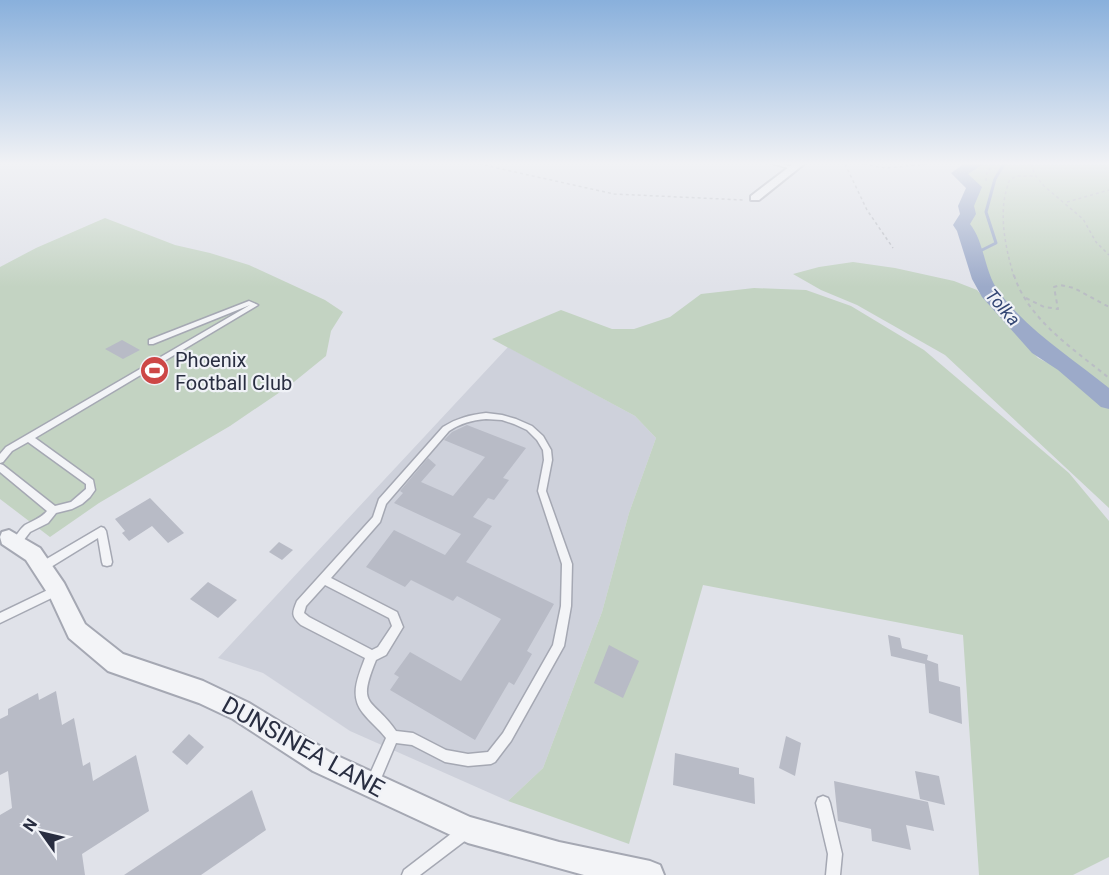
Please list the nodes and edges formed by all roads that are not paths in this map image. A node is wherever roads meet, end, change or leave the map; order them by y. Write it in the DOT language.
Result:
graph roads {
  1 [pos="151,342"];
  2 [pos="29,438"];
  3 [pos="0,460"];
  4 [pos="0,467"];
  5 [pos="52,510"];
  6 [pos="9,543"];
  7 [pos="107,562"];
  8 [pos="41,567"];
  9 [pos="324,579"];
  10 [pos="57,590"];
  11 [pos="0,618"];
  12 [pos="372,656"];
  13 [pos="393,737"];
  14 [pos="371,785"];
  15 [pos="823,803"];
  16 [pos="468,830"];
  17 [pos="637,874"];
  18 [pos="409,875"];
  19 [pos="833,875"];
  1 -- 2 [label="lane"];
  2 -- 3 [label="lane"];
  2 -- 5 [label="lane"];
  4 -- 5 [label="lane"];
  5 -- 6 [label="lane"];
  6 -- 8 [label="street, DUNSINEA LANE"];
  7 -- 8 [label="lane"];
  8 -- 10 [label="street, DUNSINEA LANE"];
  9 -- 12 [label="lane"];
  9 -- 12 [label="lane"];
  9 -- 13 [label="lane"];
  10 -- 11 [label="lane"];
  10 -- 14 [label="street, DUNSINEA LANE"];
  12 -- 13 [label="lane"];
  13 -- 14 [label="lane"];
  14 -- 16 [label="street, DUNSINEA LANE"];
  15 -- 19 [label="lane"];
  16 -- 17 [label="street, DUNSINEA LANE"];
  16 -- 18 [label="lane"];
}
